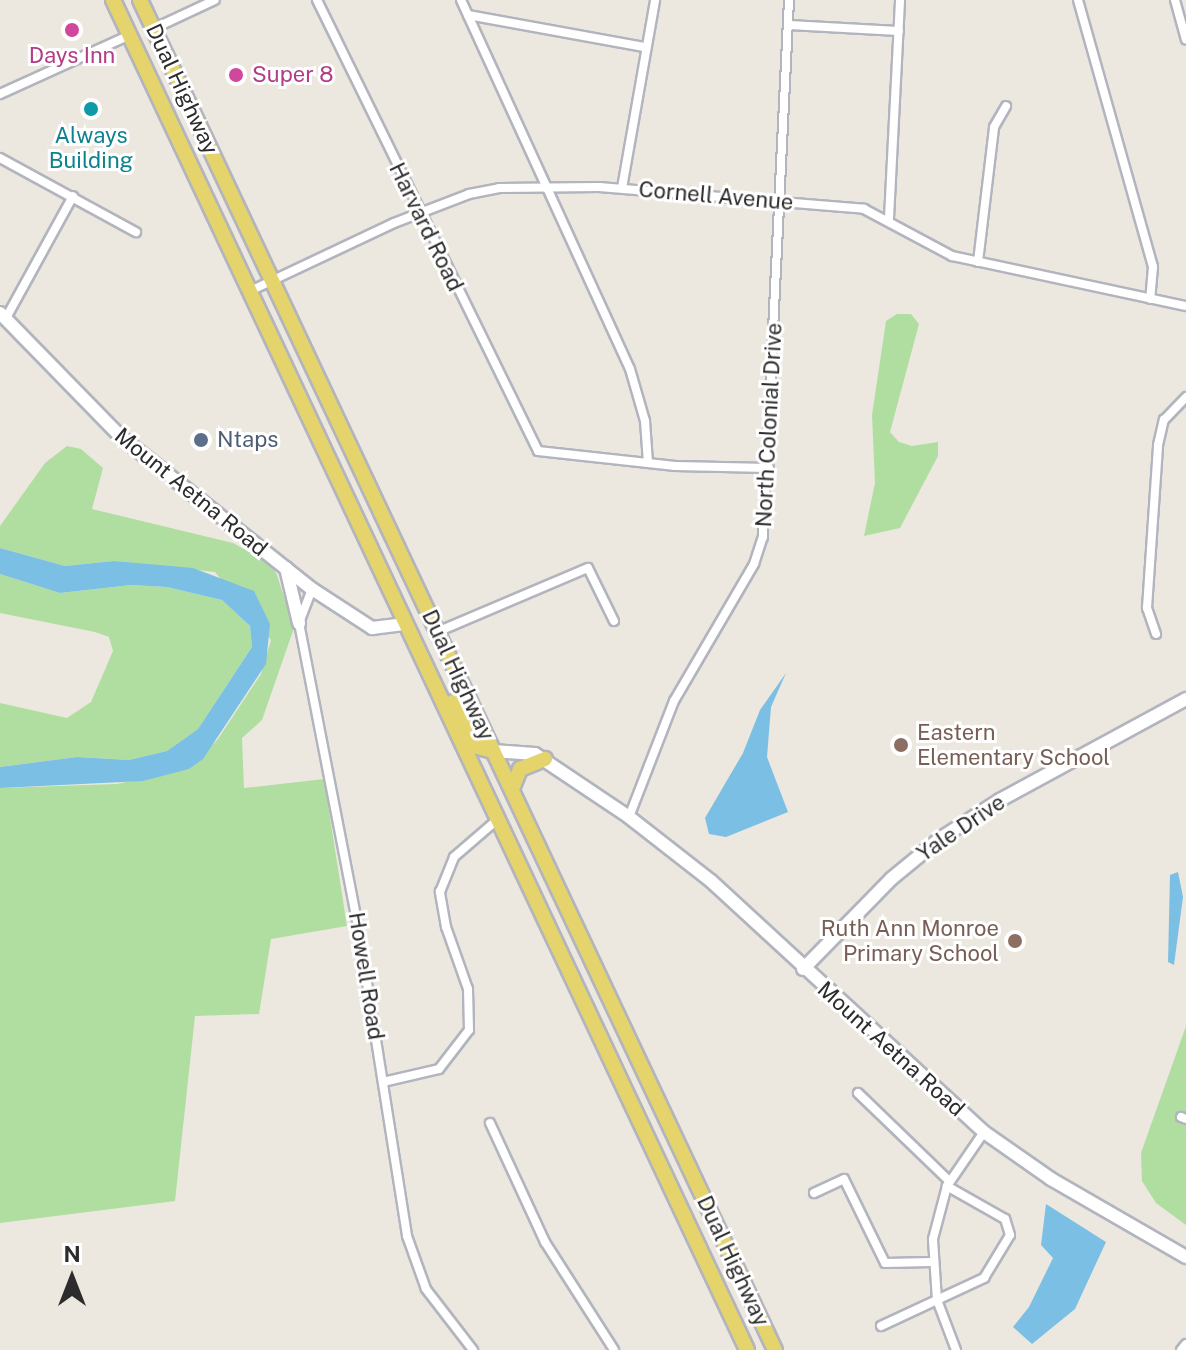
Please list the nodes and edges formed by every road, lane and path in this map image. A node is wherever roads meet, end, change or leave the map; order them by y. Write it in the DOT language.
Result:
graph roads {
  1 [pos="113,0"];
  2 [pos="140,0"];
  3 [pos="215,0"];
  4 [pos="317,0"];
  5 [pos="461,0"];
  6 [pos="655,0"];
  7 [pos="789,0"];
  8 [pos="900,0"];
  9 [pos="1078,0"];
  10 [pos="1175,0"];
  11 [pos="468,15"];
  12 [pos="789,25"];
  13 [pos="153,29"];
  14 [pos="899,31"];
  15 [pos="130,35"];
  16 [pos="1186,40"];
  17 [pos="644,47"];
  18 [pos="0,94"];
  19 [pos="1006,106"];
  20 [pos="0,158"];
  21 [pos="547,188"];
  22 [pos="622,188"];
  23 [pos="73,196"];
  24 [pos="780,203"];
  25 [pos="419,212"];
  26 [pos="889,218"];
  27 [pos="136,232"];
  28 [pos="978,262"];
  29 [pos="273,281"];
  30 [pos="250,291"];
  31 [pos="1150,299"];
  32 [pos="1186,306"];
  33 [pos="3,316"];
  34 [pos="1186,397"];
  35 [pos="648,463"];
  36 [pos="769,468"];
  37 [pos="286,568"];
  38 [pos="312,589"];
  39 [pos="419,594"];
  40 [pos="397,605"];
  41 [pos="614,621"];
  42 [pos="299,623"];
  43 [pos="406,624"];
  44 [pos="438,634"];
  45 [pos="1156,634"];
  46 [pos="419,653"];
  47 [pos="1186,699"];
  48 [pos="493,751"];
  49 [pos="545,759"];
  50 [pos="512,789"];
  51 [pos="629,817"];
  52 [pos="497,820"];
  53 [pos="585,945"];
  54 [pos="803,969"];
  55 [pos="383,1082"];
  56 [pos="858,1093"];
  57 [pos="490,1123"];
  58 [pos="984,1132"];
  59 [pos="948,1184"];
  60 [pos="814,1193"];
  61 [pos="1186,1257"];
  62 [pos="932,1262"];
  63 [pos="937,1300"];
  64 [pos="881,1326"];
  65 [pos="1186,1344"];
  66 [pos="473,1350"];
  67 [pos="614,1350"];
  68 [pos="747,1350"];
  69 [pos="775,1350"];
  70 [pos="956,1350"];
  71 [pos="1181,1350"];
  1 -- 15 [label="main road, Dual Highway"];
  2 -- 13 [label="main road, Dual Highway"];
  3 -- 13 [label="street"];
  4 -- 25 [label="street, Harvard Road"];
  5 -- 11 [label="street"];
  6 -- 17 [label="street"];
  7 -- 12 [label="street, North Colonial Drive"];
  8 -- 14 [label="street"];
  9 -- 31 [label="street"];
  10 -- 16 [label="street"];
  11 -- 17 [label="street"];
  11 -- 21 [label="street"];
  12 -- 14 [label="street"];
  12 -- 24 [label="street, North Colonial Drive"];
  13 -- 29 [label="main road, Dual Highway"];
  14 -- 26 [label="street"];
  15 -- 18 [label="street"];
  15 -- 30 [label="main road, Dual Highway"];
  17 -- 22 [label="street"];
  19 -- 28 [label="street"];
  20 -- 23 [label="street"];
  21 -- 22 [label="street, Cornell Avenue"];
  21 -- 25 [label="street, Cornell Avenue"];
  21 -- 35 [label="street"];
  22 -- 24 [label="street, Cornell Avenue"];
  23 -- 27 [label="street"];
  23 -- 33 [label="street"];
  24 -- 26 [label="street, Cornell Avenue"];
  24 -- 36 [label="street, North Colonial Drive"];
  25 -- 29 [label="street, Cornell Avenue"];
  25 -- 35 [label="street, Harvard Road"];
  26 -- 28 [label="street, Cornell Avenue"];
  28 -- 31 [label="street, Cornell Avenue"];
  29 -- 30 [label="street, Cornell Avenue"];
  29 -- 39 [label="main road, Dual Highway"];
  30 -- 40 [label="main road, Dual Highway"];
  31 -- 32 [label="street, Cornell Avenue"];
  33 -- 37 [label="street, Mount Aetna Road"];
  34 -- 45 [label="street"];
  35 -- 36 [label="street"];
  36 -- 51 [label="street, North Colonial Drive"];
  37 -- 38 [label="street, Mount Aetna Road"];
  37 -- 42 [label="street"];
  38 -- 42 [label="street"];
  38 -- 43 [label="street, Mount Aetna Road"];
  39 -- 40 [label="main road"];
  39 -- 44 [label="main road, Dual Highway"];
  40 -- 43 [label="main road, Dual Highway"];
  41 -- 44 [label="street"];
  42 -- 55 [label="street, Howell Road"];
  43 -- 44 [label="main road"];
  43 -- 46 [label="main road, Dual Highway"];
  44 -- 48 [label="main road, Dual Highway"];
  46 -- 48 [label="main road"];
  46 -- 52 [label="main road, Dual Highway"];
  47 -- 54 [label="street, Yale Drive"];
  48 -- 49 [label="street, Mount Aetna Road"];
  48 -- 50 [label="main road, Dual Highway"];
  49 -- 50 [label="main road"];
  49 -- 51 [label="street, Mount Aetna Road"];
  50 -- 53 [label="main road, Dual Highway"];
  51 -- 54 [label="street, Mount Aetna Road"];
  52 -- 53 [label="main road"];
  52 -- 55 [label="street"];
  52 -- 68 [label="main road, Dual Highway"];
  53 -- 69 [label="main road, Dual Highway"];
  54 -- 58 [label="street, Mount Aetna Road"];
  55 -- 66 [label="street, Howell Road"];
  56 -- 59 [label="street"];
  57 -- 67 [label="street"];
  58 -- 59 [label="street"];
  58 -- 61 [label="street, Mount Aetna Road"];
  59 -- 62 [label="street"];
  59 -- 63 [label="street"];
  60 -- 62 [label="street"];
  62 -- 63 [label="street"];
  63 -- 64 [label="street"];
  63 -- 70 [label="street"];
  65 -- 71 [label="street"];
}
